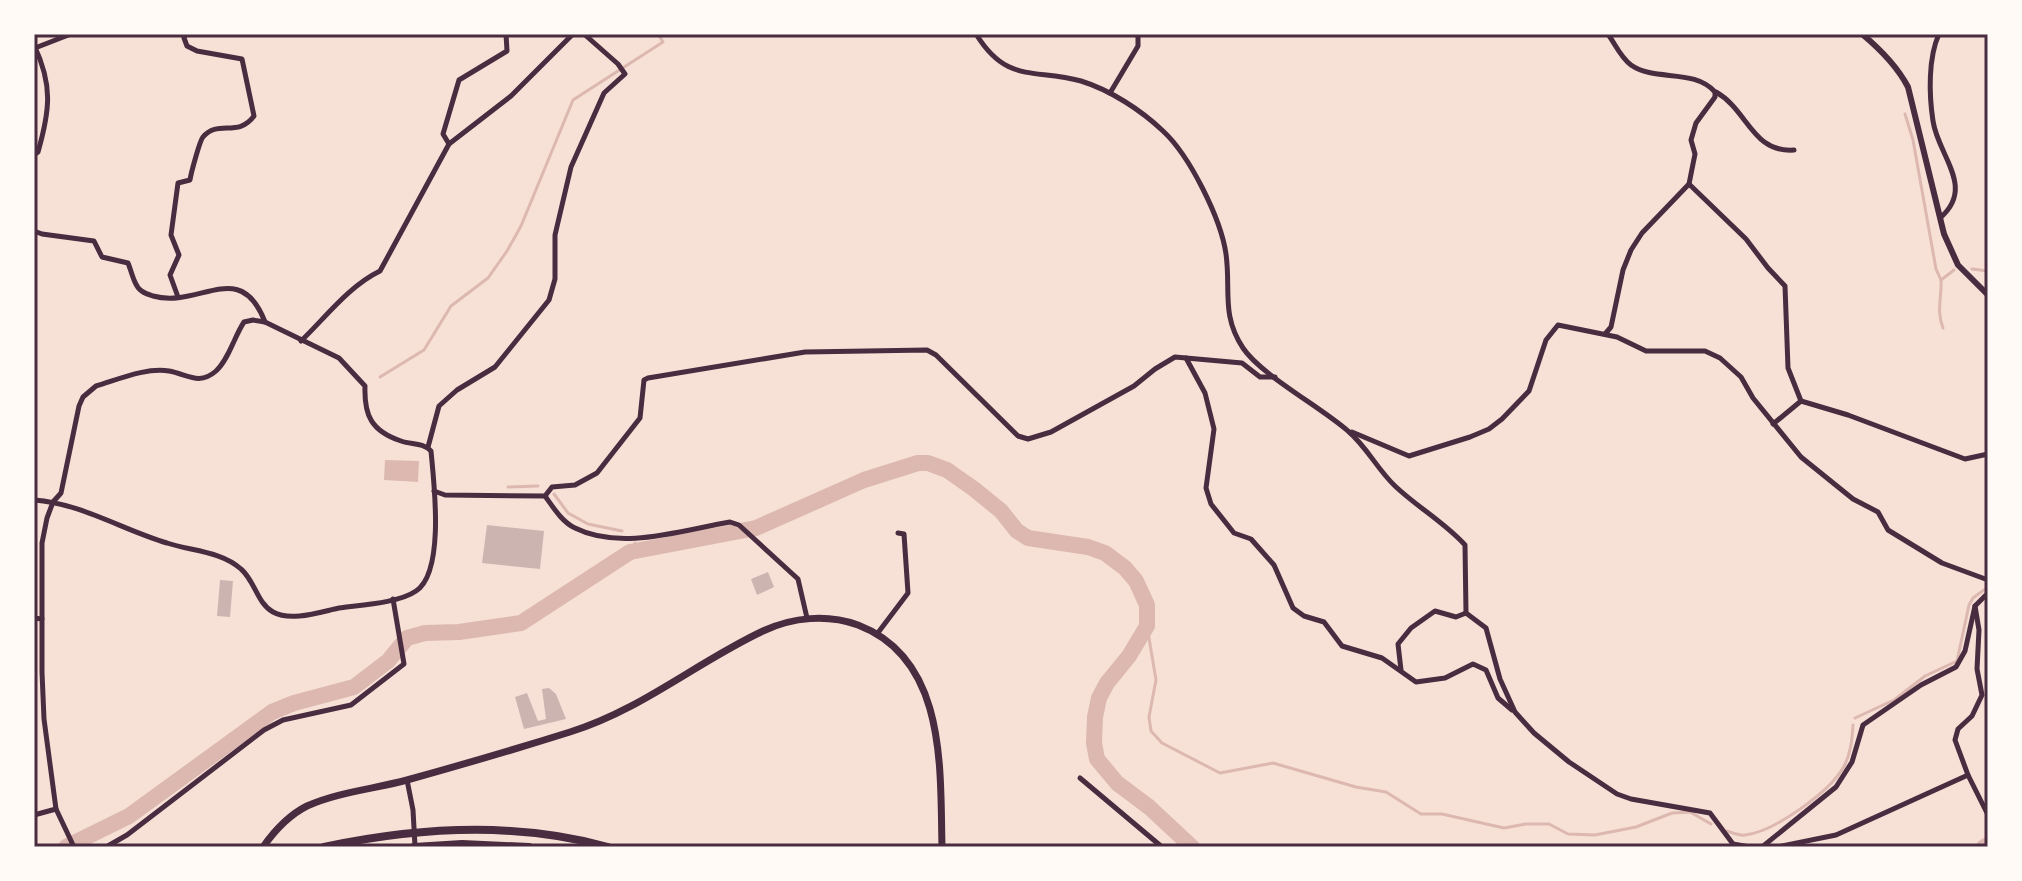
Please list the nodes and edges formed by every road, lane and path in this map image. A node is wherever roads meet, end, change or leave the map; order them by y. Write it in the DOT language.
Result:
graph roads {
  1 [pos="71,34"];
  2 [pos="186,34"];
  3 [pos="506,34"];
  4 [pos="573,34"];
  5 [pos="584,34"];
  6 [pos="976,34"];
  7 [pos="1138,34"];
  8 [pos="1608,34"];
  9 [pos="1862,34"];
  10 [pos="1939,34"];
  11 [pos="35,46"];
  12 [pos="1715,92"];
  13 [pos="1110,93"];
  14 [pos="449,144"];
  15 [pos="1794,150"];
  16 [pos="34,155"];
  17 [pos="1689,184"];
  18 [pos="1939,218"];
  19 [pos="34,231"];
  20 [pos="1988,295"];
  21 [pos="178,297"];
  22 [pos="265,322"];
  23 [pos="1605,334"];
  24 [pos="301,341"];
  25 [pos="1185,357"];
  26 [pos="1276,377"];
  27 [pos="1801,401"];
  28 [pos="1773,424"];
  29 [pos="1347,430"];
  30 [pos="428,447"];
  31 [pos="1988,454"];
  32 [pos="434,491"];
  33 [pos="545,496"];
  34 [pos="34,500"];
  35 [pos="53,502"];
  36 [pos="898,533"];
  37 [pos="1988,580"];
  38 [pos="1988,593"];
  39 [pos="393,599"];
  40 [pos="1975,606"];
  41 [pos="1466,613"];
  42 [pos="34,618"];
  43 [pos="807,618"];
  44 [pos="42,619"];
  45 [pos="877,634"];
  46 [pos="1401,671"];
  47 [pos="1516,713"];
  48 [pos="1968,775"];
  49 [pos="1080,778"];
  50 [pos="407,780"];
  51 [pos="56,809"];
  52 [pos="34,815"];
  53 [pos="1988,815"];
  54 [pos="1764,845"];
  55 [pos="74,847"];
  56 [pos="106,847"];
  57 [pos="263,847"];
  58 [pos="324,847"];
  59 [pos="414,847"];
  60 [pos="529,847"];
  61 [pos="608,847"];
  62 [pos="942,847"];
  63 [pos="1162,847"];
  64 [pos="1750,847"];
  65 [pos="1775,847"];
  1 -- 11 [label="street"];
  2 -- 21 [label="street"];
  3 -- 14 [label="street"];
  4 -- 14 [label="street"];
  5 -- 30 [label="street"];
  6 -- 13 [label="street"];
  7 -- 13 [label="street"];
  8 -- 12 [label="street"];
  9 -- 18 [label="main road"];
  10 -- 18 [label="street"];
  11 -- 16 [label="street"];
  12 -- 15 [label="street"];
  12 -- 17 [label="street"];
  13 -- 26 [label="street"];
  14 -- 24 [label="street"];
  17 -- 23 [label="street"];
  17 -- 27 [label="street"];
  18 -- 20 [label="main road"];
  19 -- 21 [label="street"];
  21 -- 22 [label="street"];
  22 -- 24 [label="street"];
  22 -- 35 [label="street"];
  23 -- 28 [label="street"];
  23 -- 29 [label="street"];
  24 -- 30 [label="street"];
  25 -- 26 [label="street"];
  25 -- 33 [label="street"];
  25 -- 46 [label="street"];
  26 -- 29 [label="street"];
  27 -- 28 [label="street"];
  27 -- 31 [label="street"];
  28 -- 37 [label="street"];
  29 -- 41 [label="street"];
  30 -- 32 [label="street"];
  32 -- 33 [label="street"];
  32 -- 39 [label="street"];
  33 -- 43 [label="street"];
  34 -- 35 [label="street"];
  35 -- 39 [label="street"];
  35 -- 44 [label="street"];
  36 -- 45 [label="street"];
  38 -- 40 [label="street"];
  39 -- 56 [label="street"];
  40 -- 48 [label="street"];
  40 -- 54 [label="street"];
  41 -- 46 [label="street"];
  41 -- 47 [label="street"];
  42 -- 44 [label="street"];
  43 -- 45 [label="main road"];
  43 -- 50 [label="main road"];
  44 -- 51 [label="street"];
  45 -- 62 [label="main road"];
  46 -- 47 [label="street"];
  47 -- 64 [label="street"];
  48 -- 53 [label="street"];
  48 -- 65 [label="street"];
  49 -- 63 [label="street"];
  50 -- 57 [label="main road"];
  50 -- 59 [label="street"];
  51 -- 52 [label="street"];
  51 -- 55 [label="street"];
  54 -- 65 [label="street"];
  58 -- 61 [label="highway"];
  59 -- 60 [label="highway"];
}
